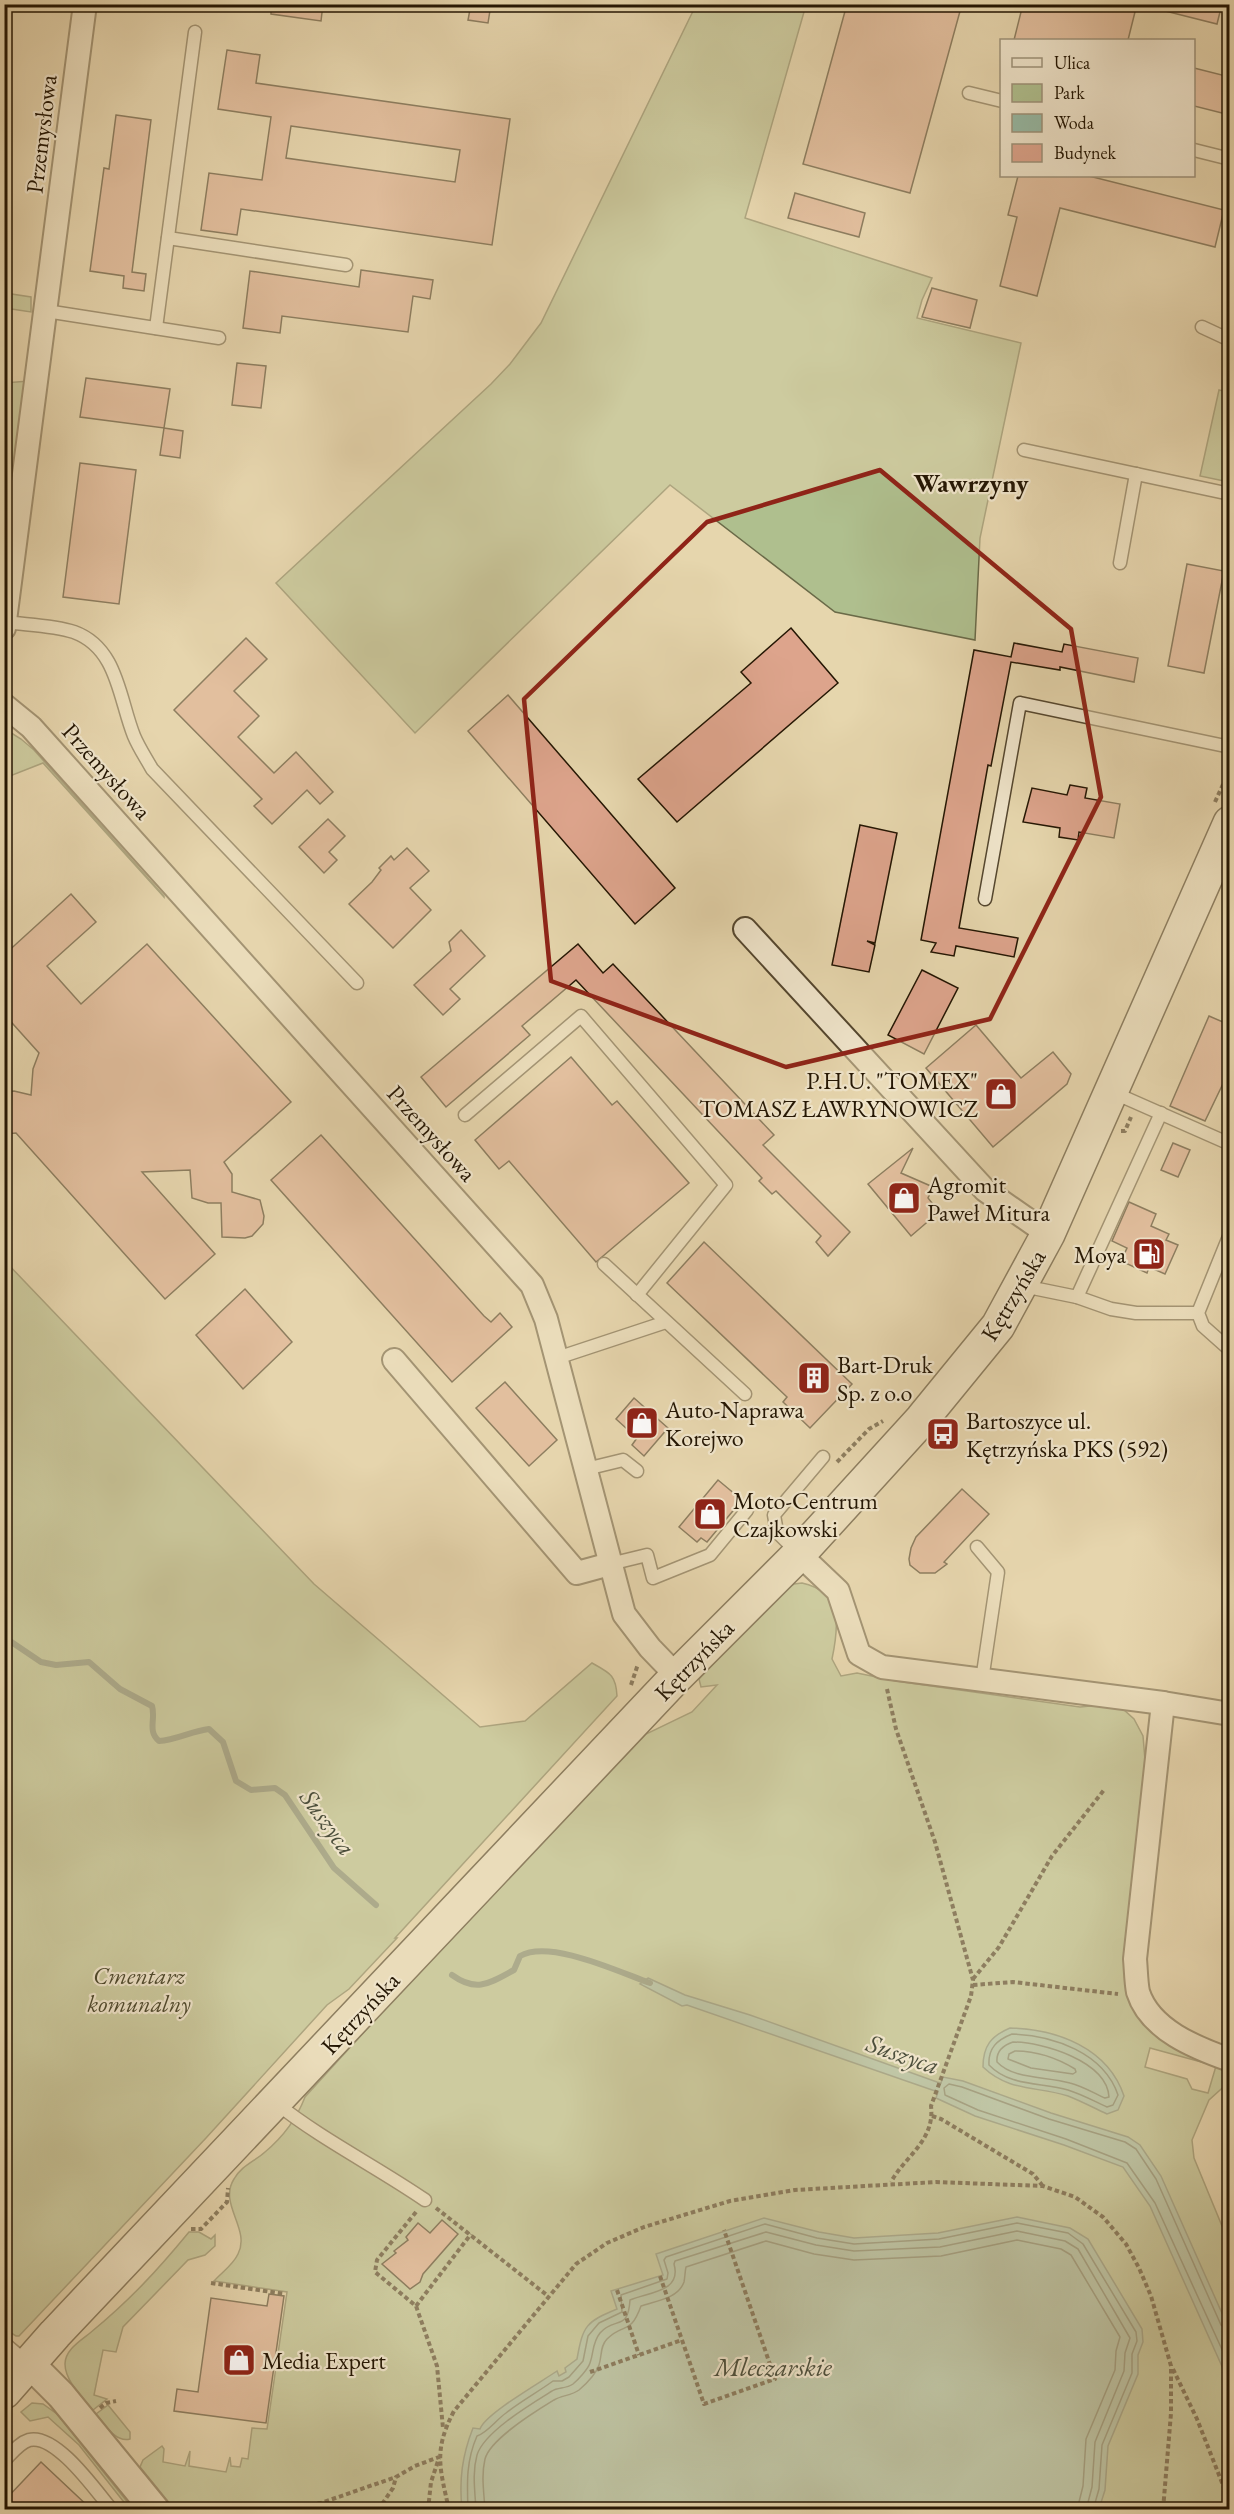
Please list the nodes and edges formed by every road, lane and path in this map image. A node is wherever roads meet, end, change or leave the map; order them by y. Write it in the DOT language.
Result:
graph roads {
  1 [pos="85,4"];
  2 [pos="195,32"];
  3 [pos="969,93"];
  4 [pos="1000,101"];
  5 [pos="1195,150"];
  6 [pos="1230,159"];
  7 [pos="168,238"];
  8 [pos="346,265"];
  9 [pos="46,310"];
  10 [pos="1202,327"];
  11 [pos="156,328"];
  12 [pos="219,338"];
  13 [pos="1230,340"];
  14 [pos="1024,450"];
  15 [pos="1136,474"];
  16 [pos="1230,494"];
  17 [pos="1120,563"];
  18 [pos="5,625"];
  19 [pos="4,705"];
  20 [pos="1230,747"];
  21 [pos="1230,823"];
  22 [pos="985,898"];
  23 [pos="745,929"];
  24 [pos="357,983"];
  25 [pos="1111,1091"];
  26 [pos="1161,1113"];
  27 [pos="465,1115"];
  28 [pos="1230,1144"];
  29 [pos="1048,1234"];
  30 [pos="1230,1234"];
  31 [pos="604,1264"];
  32 [pos="1022,1286"];
  33 [pos="637,1295"];
  34 [pos="1077,1297"];
  35 [pos="1198,1313"];
  36 [pos="666,1322"];
  37 [pos="1230,1350"];
  38 [pos="557,1358"];
  39 [pos="394,1360"];
  40 [pos="745,1394"];
  41 [pos="823,1457"];
  42 [pos="586,1469"];
  43 [pos="637,1471"];
  44 [pos="747,1510"];
  45 [pos="977,1547"];
  46 [pos="799,1554"];
  47 [pos="610,1564"];
  48 [pos="882,1667"];
  49 [pos="677,1676"];
  50 [pos="982,1680"];
  51 [pos="1163,1703"];
  52 [pos="1230,1714"];
  53 [pos="1104,1790"];
  54 [pos="972,1980"];
  55 [pos="973,1985"];
  56 [pos="1141,1997"];
  57 [pos="1230,2060"];
  58 [pos="276,2103"];
  59 [pos="932,2116"];
  60 [pos="230,2177"];
  61 [pos="891,2183"];
  62 [pos="1043,2186"];
  63 [pos="425,2200"];
  64 [pos="184,2230"];
  65 [pos="724,2230"];
  66 [pos="471,2234"];
  67 [pos="660,2276"];
  68 [pos="211,2283"];
  69 [pos="617,2290"];
  70 [pos="285,2294"];
  71 [pos="548,2296"];
  72 [pos="416,2306"];
  73 [pos="682,2340"];
  74 [pos="4,2343"];
  75 [pos="639,2355"];
  76 [pos="30,2364"];
  77 [pos="1171,2366"];
  78 [pos="590,2372"];
  79 [pos="4,2392"];
  80 [pos="443,2431"];
  81 [pos="439,2457"];
  82 [pos="4,2461"];
  83 [pos="396,2477"];
  84 [pos="1230,2502"];
  85 [pos="112,2510"];
  86 [pos="156,2510"];
  87 [pos="273,2510"];
  88 [pos="378,2510"];
  89 [pos="428,2510"];
  90 [pos="450,2510"];
  91 [pos="1163,2510"];
  1 -- 9 [label="street, Przemysłowa"];
  2 -- 7 [label="lane"];
  3 -- 4 [label="lane"];
  5 -- 6 [label="lane"];
  7 -- 8 [label="lane"];
  7 -- 11 [label="lane"];
  9 -- 11 [label="lane"];
  9 -- 18 [label="street, Przemysłowa"];
  10 -- 13 [label="lane"];
  11 -- 12 [label="lane"];
  14 -- 15 [label="lane"];
  15 -- 16 [label="lane"];
  15 -- 17 [label="lane"];
  18 -- 24 [label="lane"];
  19 -- 38 [label="street, Przemysłowa"];
  20 -- 22 [label="lane"];
  21 -- 25 [label="main road, Kętrzyńska"];
  23 -- 29 [label="street"];
  25 -- 26 [label="lane"];
  25 -- 29 [label="main road, Kętrzyńska"];
  26 -- 28 [label="lane"];
  26 -- 34 [label="lane"];
  27 -- 33 [label="lane"];
  29 -- 32 [label="main road, Kętrzyńska"];
  30 -- 35 [label="lane"];
  31 -- 33 [label="lane"];
  32 -- 34 [label="lane"];
  32 -- 46 [label="main road, Kętrzyńska"];
  33 -- 36 [label="lane"];
  34 -- 35 [label="lane"];
  35 -- 37 [label="lane"];
  36 -- 38 [label="lane"];
  36 -- 40 [label="lane"];
  38 -- 42 [label="street, Przemysłowa"];
  39 -- 47 [label="street"];
  41 -- 46 [label="lane"];
  42 -- 43 [label="lane"];
  42 -- 47 [label="street, Przemysłowa"];
  44 -- 47 [label="lane"];
  45 -- 50 [label="lane"];
  46 -- 48 [label="street"];
  46 -- 49 [label="main road, Kętrzyńska"];
  47 -- 49 [label="street, Przemysłowa"];
  48 -- 50 [label="street"];
  48 -- 54 [label="path"];
  49 -- 58 [label="main road, Kętrzyńska"];
  50 -- 51 [label="street"];
  51 -- 52 [label="street"];
  51 -- 56 [label="street"];
  53 -- 54 [label="path"];
  54 -- 55 [label="path"];
  55 -- 56 [label="path"];
  55 -- 59 [label="path"];
  56 -- 57 [label="street"];
  58 -- 63 [label="lane"];
  58 -- 76 [label="main road, Kętrzyńska"];
  59 -- 61 [label="path"];
  59 -- 62 [label="path"];
  60 -- 64 [label="path"];
  61 -- 62 [label="path"];
  61 -- 71 [label="path"];
  62 -- 77 [label="path"];
  63 -- 66 [label="path"];
  63 -- 72 [label="path"];
  65 -- 73 [label="path"];
  66 -- 71 [label="path"];
  66 -- 72 [label="path"];
  67 -- 73 [label="path"];
  68 -- 70 [label="path"];
  69 -- 75 [label="path"];
  71 -- 80 [label="path"];
  72 -- 80 [label="path"];
  73 -- 75 [label="path"];
  74 -- 76 [label="lane"];
  75 -- 78 [label="path"];
  76 -- 79 [label="main road, Kętrzyńska"];
  76 -- 86 [label="street"];
  77 -- 84 [label="path"];
  77 -- 91 [label="path"];
  80 -- 81 [label="path"];
  81 -- 83 [label="path"];
  81 -- 89 [label="path"];
  81 -- 90 [label="path"];
  82 -- 85 [label="lane"];
  83 -- 87 [label="path"];
  83 -- 88 [label="path"];
}
